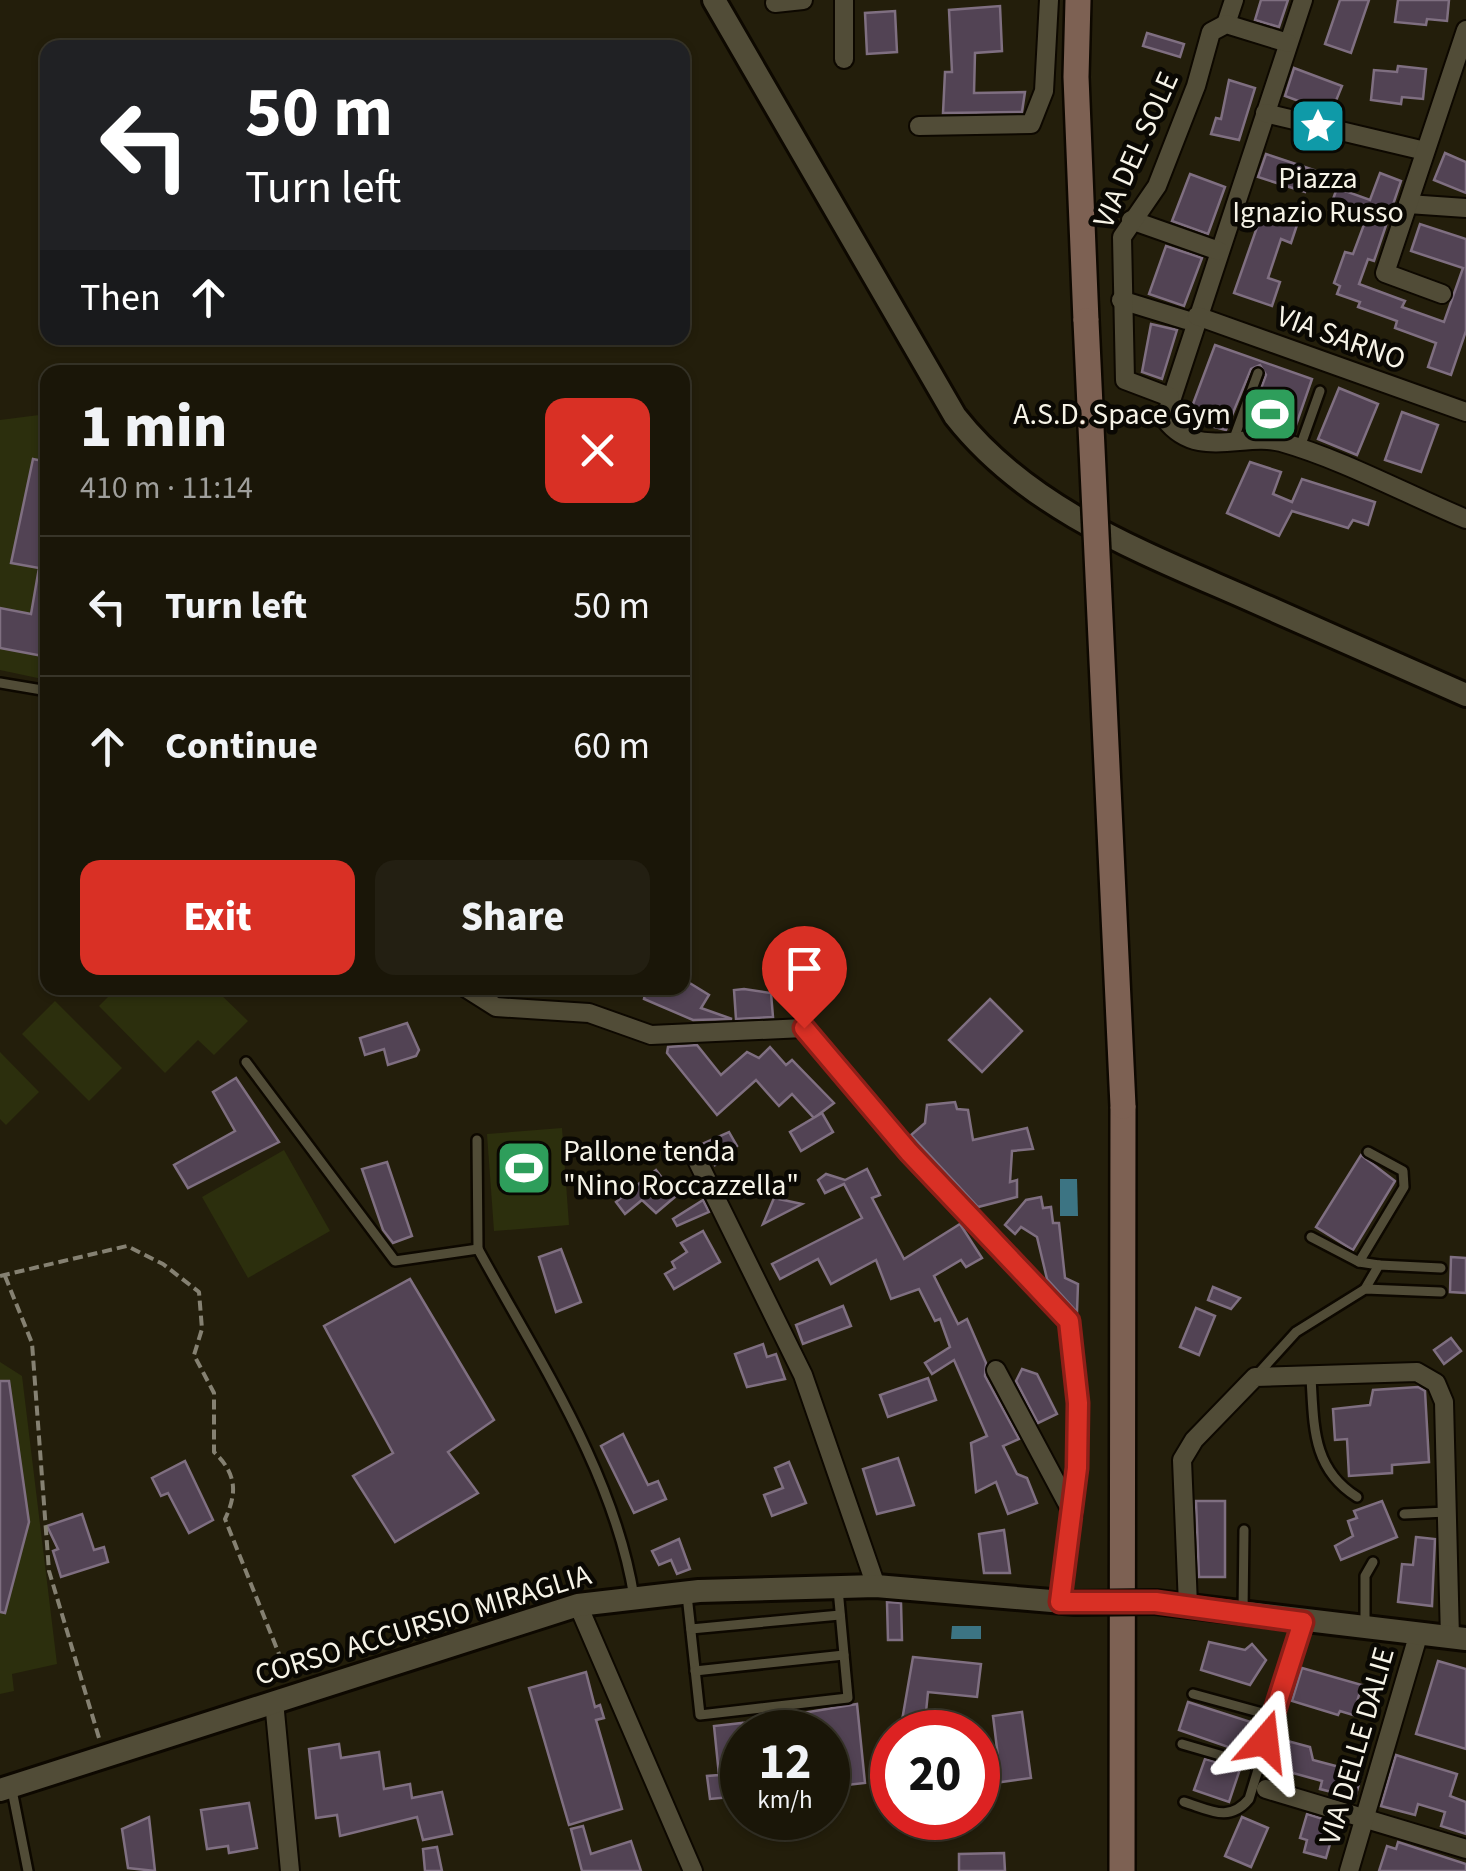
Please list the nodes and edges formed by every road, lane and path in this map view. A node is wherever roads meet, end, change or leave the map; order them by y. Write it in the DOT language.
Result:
graph roads {
  1 [pos="714,0"];
  2 [pos="803,0"];
  3 [pos="844,0"];
  4 [pos="1049,0"];
  5 [pos="1078,0"];
  6 [pos="1234,0"];
  7 [pos="1303,0"];
  8 [pos="775,3"];
  9 [pos="1226,24"];
  10 [pos="1466,30"];
  11 [pos="1288,43"];
  12 [pos="844,59"];
  13 [pos="1265,113"];
  14 [pos="919,126"];
  15 [pos="1426,151"];
  16 [pos="1408,204"];
  17 [pos="1466,208"];
  18 [pos="1131,220"];
  19 [pos="1219,252"];
  20 [pos="1442,294"];
  21 [pos="1120,300"];
  22 [pos="1192,318"];
  23 [pos="1258,374"];
  24 [pos="1320,391"];
  25 [pos="1168,403"];
  26 [pos="1466,412"];
  27 [pos="1232,445"];
  28 [pos="1298,450"];
  29 [pos="1466,519"];
  30 [pos="0,682"];
  31 [pos="40,690"];
  32 [pos="1466,695"];
  33 [pos="477,995"];
  34 [pos="246,1062"];
  35 [pos="477,1140"];
  36 [pos="1368,1152"];
  37 [pos="695,1156"];
  38 [pos="1311,1236"];
  39 [pos="478,1249"];
  40 [pos="1359,1262"];
  41 [pos="1379,1265"];
  42 [pos="1440,1268"];
  43 [pos="2,1276"];
  44 [pos="1365,1289"];
  45 [pos="1441,1292"];
  46 [pos="996,1370"];
  47 [pos="1256,1377"];
  48 [pos="1311,1378"];
  49 [pos="1357,1496"];
  50 [pos="1449,1512"];
  51 [pos="1074,1514"];
  52 [pos="1404,1514"];
  53 [pos="1244,1530"];
  54 [pos="1373,1562"];
  55 [pos="876,1586"];
  56 [pos="838,1588"];
  57 [pos="686,1592"];
  58 [pos="634,1597"];
  59 [pos="1067,1603"];
  60 [pos="1188,1605"];
  61 [pos="578,1606"];
  62 [pos="1243,1613"];
  63 [pos="840,1616"];
  64 [pos="1303,1622"];
  65 [pos="690,1629"];
  66 [pos="1365,1630"];
  67 [pos="1418,1636"];
  68 [pos="1458,1638"];
  69 [pos="844,1655"];
  70 [pos="695,1671"];
  71 [pos="1193,1694"];
  72 [pos="284,1697"];
  73 [pos="1273,1716"];
  74 [pos="1182,1744"];
  75 [pos="104,1756"];
  76 [pos="1258,1766"];
  77 [pos="6,1788"];
  78 [pos="1266,1789"];
  79 [pos="1184,1802"];
  80 [pos="1365,1820"];
  81 [pos="1466,1849"];
  82 [pos="28,1871"];
  83 [pos="290,1871"];
  84 [pos="693,1871"];
  85 [pos="1122,1871"];
  86 [pos="1349,1871"];
  1 -- 32 [label="street"];
  2 -- 8 [label="street"];
  3 -- 12 [label="street"];
  4 -- 14 [label="street"];
  5 -- 85 [label="main road, bridge"];
  6 -- 9 [label="street, VIA DEL SOLE"];
  7 -- 11 [label="street"];
  9 -- 11 [label="street"];
  9 -- 18 [label="street, VIA DEL SOLE"];
  10 -- 15 [label="street"];
  11 -- 13 [label="street"];
  13 -- 15 [label="street"];
  13 -- 19 [label="street"];
  15 -- 16 [label="street"];
  16 -- 17 [label="street"];
  16 -- 20 [label="street"];
  18 -- 19 [label="street"];
  18 -- 21 [label="street, VIA DEL SOLE"];
  19 -- 22 [label="street"];
  21 -- 22 [label="street, VIA SARNO"];
  21 -- 25 [label="street, VIA DEL SOLE"];
  22 -- 25 [label="street"];
  22 -- 26 [label="street, VIA SARNO"];
  23 -- 27 [label="lane"];
  24 -- 28 [label="lane"];
  25 -- 27 [label="street"];
  27 -- 28 [label="street"];
  28 -- 29 [label="street"];
  30 -- 31 [label="lane"];
  33 -- 51 [label="street"];
  34 -- 39 [label="lane"];
  35 -- 39 [label="lane"];
  36 -- 40 [label="lane"];
  37 -- 55 [label="street"];
  38 -- 40 [label="lane"];
  39 -- 58 [label="lane"];
  40 -- 41 [label="lane"];
  41 -- 42 [label="lane"];
  41 -- 44 [label="lane"];
  43 -- 72 [label="path"];
  43 -- 75 [label="path"];
  44 -- 45 [label="lane"];
  44 -- 47 [label="lane"];
  46 -- 51 [label="street"];
  47 -- 48 [label="street"];
  47 -- 60 [label="street"];
  48 -- 49 [label="lane"];
  48 -- 50 [label="street"];
  50 -- 52 [label="lane"];
  50 -- 68 [label="street"];
  51 -- 59 [label="street"];
  53 -- 62 [label="lane"];
  54 -- 66 [label="lane"];
  55 -- 56 [label="street, CORSO ACCURSIO MIRAGLIA"];
  55 -- 59 [label="street, CORSO ACCURSIO MIRAGLIA"];
  56 -- 57 [label="street, CORSO ACCURSIO MIRAGLIA"];
  56 -- 63 [label="lane"];
  57 -- 58 [label="street, CORSO ACCURSIO MIRAGLIA"];
  57 -- 65 [label="lane"];
  58 -- 61 [label="street, CORSO ACCURSIO MIRAGLIA"];
  59 -- 60 [label="street, CORSO ACCURSIO MIRAGLIA, bridge"];
  60 -- 62 [label="street"];
  61 -- 72 [label="street, CORSO ACCURSIO MIRAGLIA"];
  61 -- 84 [label="street"];
  62 -- 64 [label="street"];
  63 -- 65 [label="lane"];
  63 -- 69 [label="lane"];
  64 -- 66 [label="street"];
  64 -- 73 [label="lane"];
  65 -- 70 [label="lane"];
  66 -- 67 [label="street"];
  67 -- 68 [label="street"];
  67 -- 80 [label="street, VIA DELLE DALIE"];
  69 -- 70 [label="lane"];
  69 -- 70 [label="lane"];
  71 -- 73 [label="lane"];
  72 -- 75 [label="street, CORSO ACCURSIO MIRAGLIA"];
  72 -- 83 [label="street"];
  73 -- 76 [label="lane"];
  74 -- 76 [label="lane"];
  75 -- 77 [label="street, CORSO ACCURSIO MIRAGLIA"];
  76 -- 79 [label="lane"];
  77 -- 82 [label="lane"];
  78 -- 80 [label="street"];
  80 -- 81 [label="street"];
  80 -- 86 [label="street, VIA DELLE DALIE"];
}
